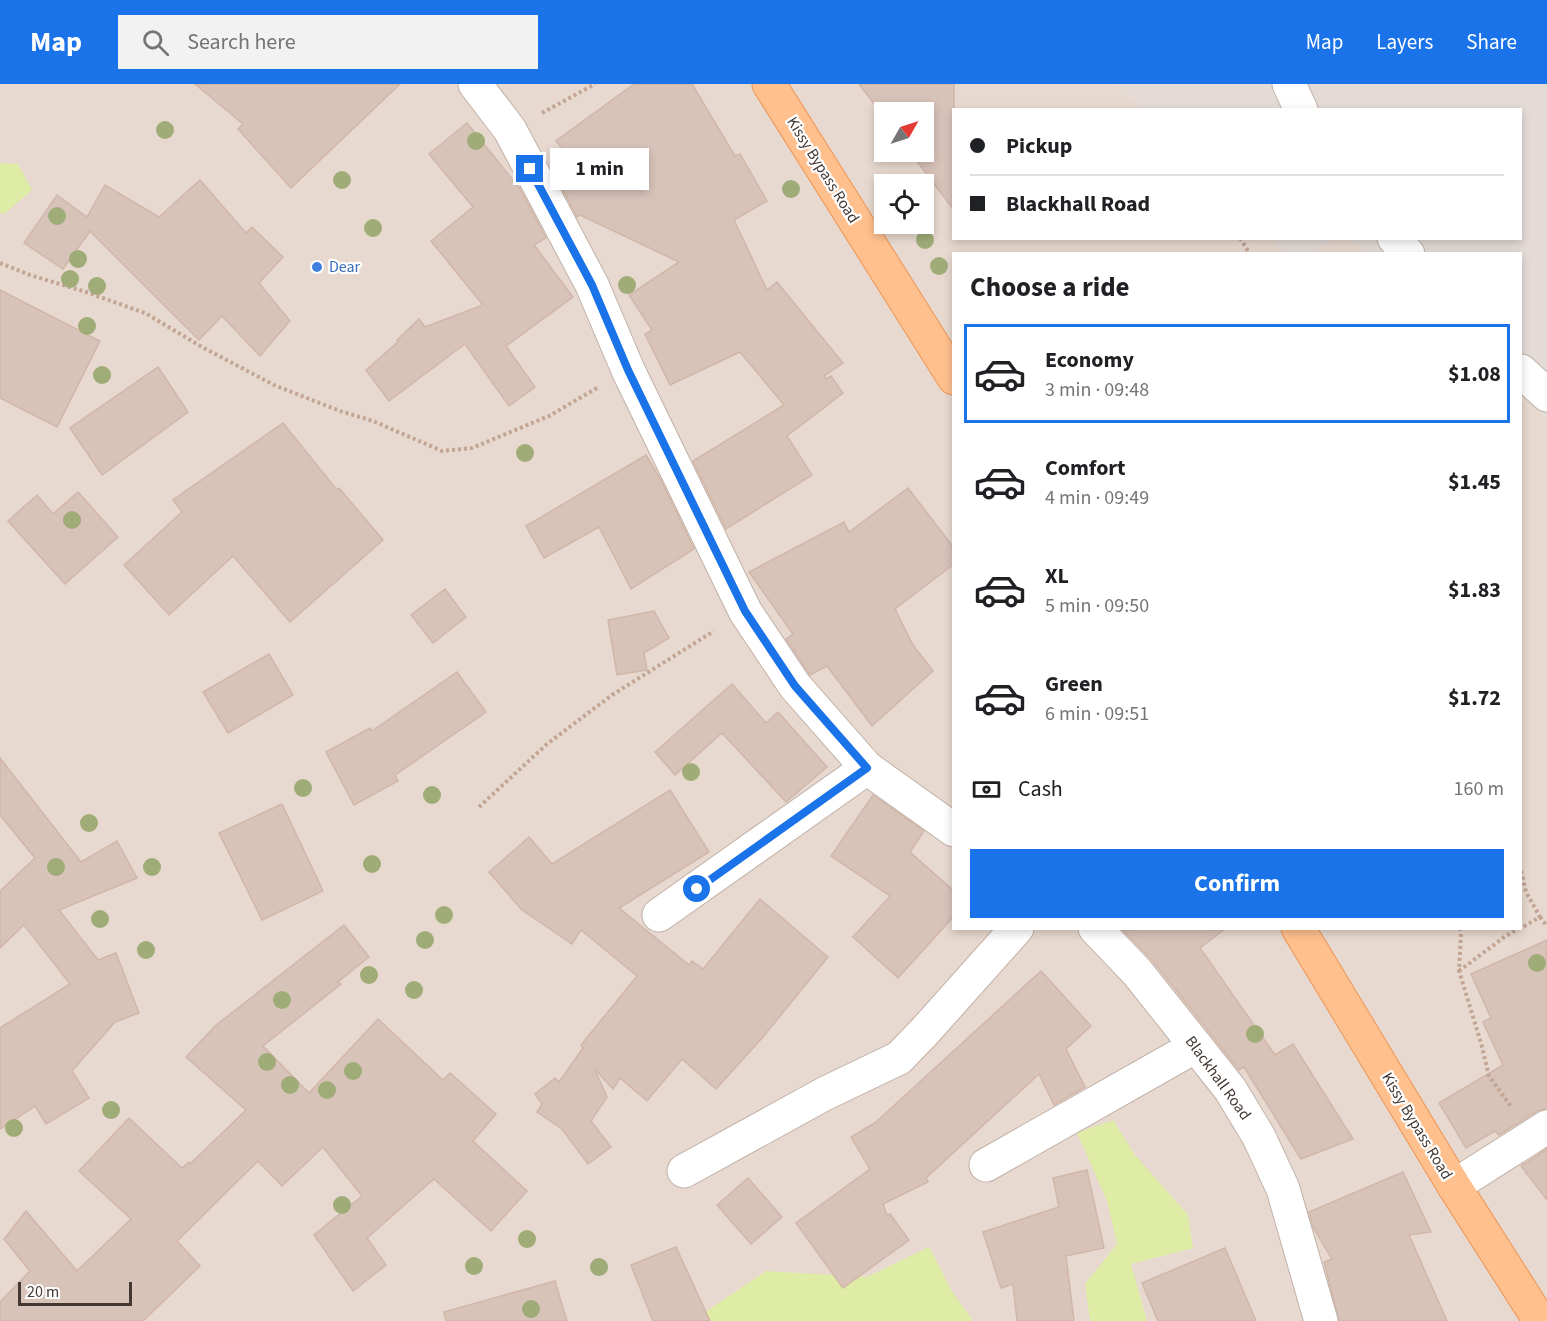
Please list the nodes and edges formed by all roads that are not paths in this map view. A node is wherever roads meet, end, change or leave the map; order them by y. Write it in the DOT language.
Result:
graph roads {
  1 [pos="475,84"];
  2 [pos="769,84"];
  3 [pos="1289,84"];
  4 [pos="1300,108"];
  5 [pos="1396,240"];
  6 [pos="1406,252"];
  7 [pos="1522,371"];
  8 [pos="952,375"];
  9 [pos="1547,395"];
  10 [pos="867,768"];
  11 [pos="952,829"];
  12 [pos="659,915"];
  13 [pos="1015,930"];
  14 [pos="1097,930"];
  15 [pos="1299,930"];
  16 [pos="1196,1046"];
  17 [pos="1540,1131"];
  18 [pos="986,1165"];
  19 [pos="684,1171"];
  20 [pos="1454,1186"];
  21 [pos="1321,1321"];
  22 [pos="1540,1321"];
  1 -- 10 [label="street"];
  2 -- 8 [label="main road, Kissy Bypass Road"];
  3 -- 4 [label="street"];
  5 -- 6 [label="street"];
  7 -- 9 [label="street"];
  10 -- 11 [label="street"];
  10 -- 12 [label="street"];
  13 -- 19 [label="street"];
  14 -- 16 [label="street, Blackhall Road"];
  15 -- 20 [label="main road, Kissy Bypass Road"];
  16 -- 18 [label="street"];
  16 -- 21 [label="street, Blackhall Road"];
  17 -- 20 [label="street"];
  20 -- 22 [label="main road, Kissy Bypass Road"];
}
